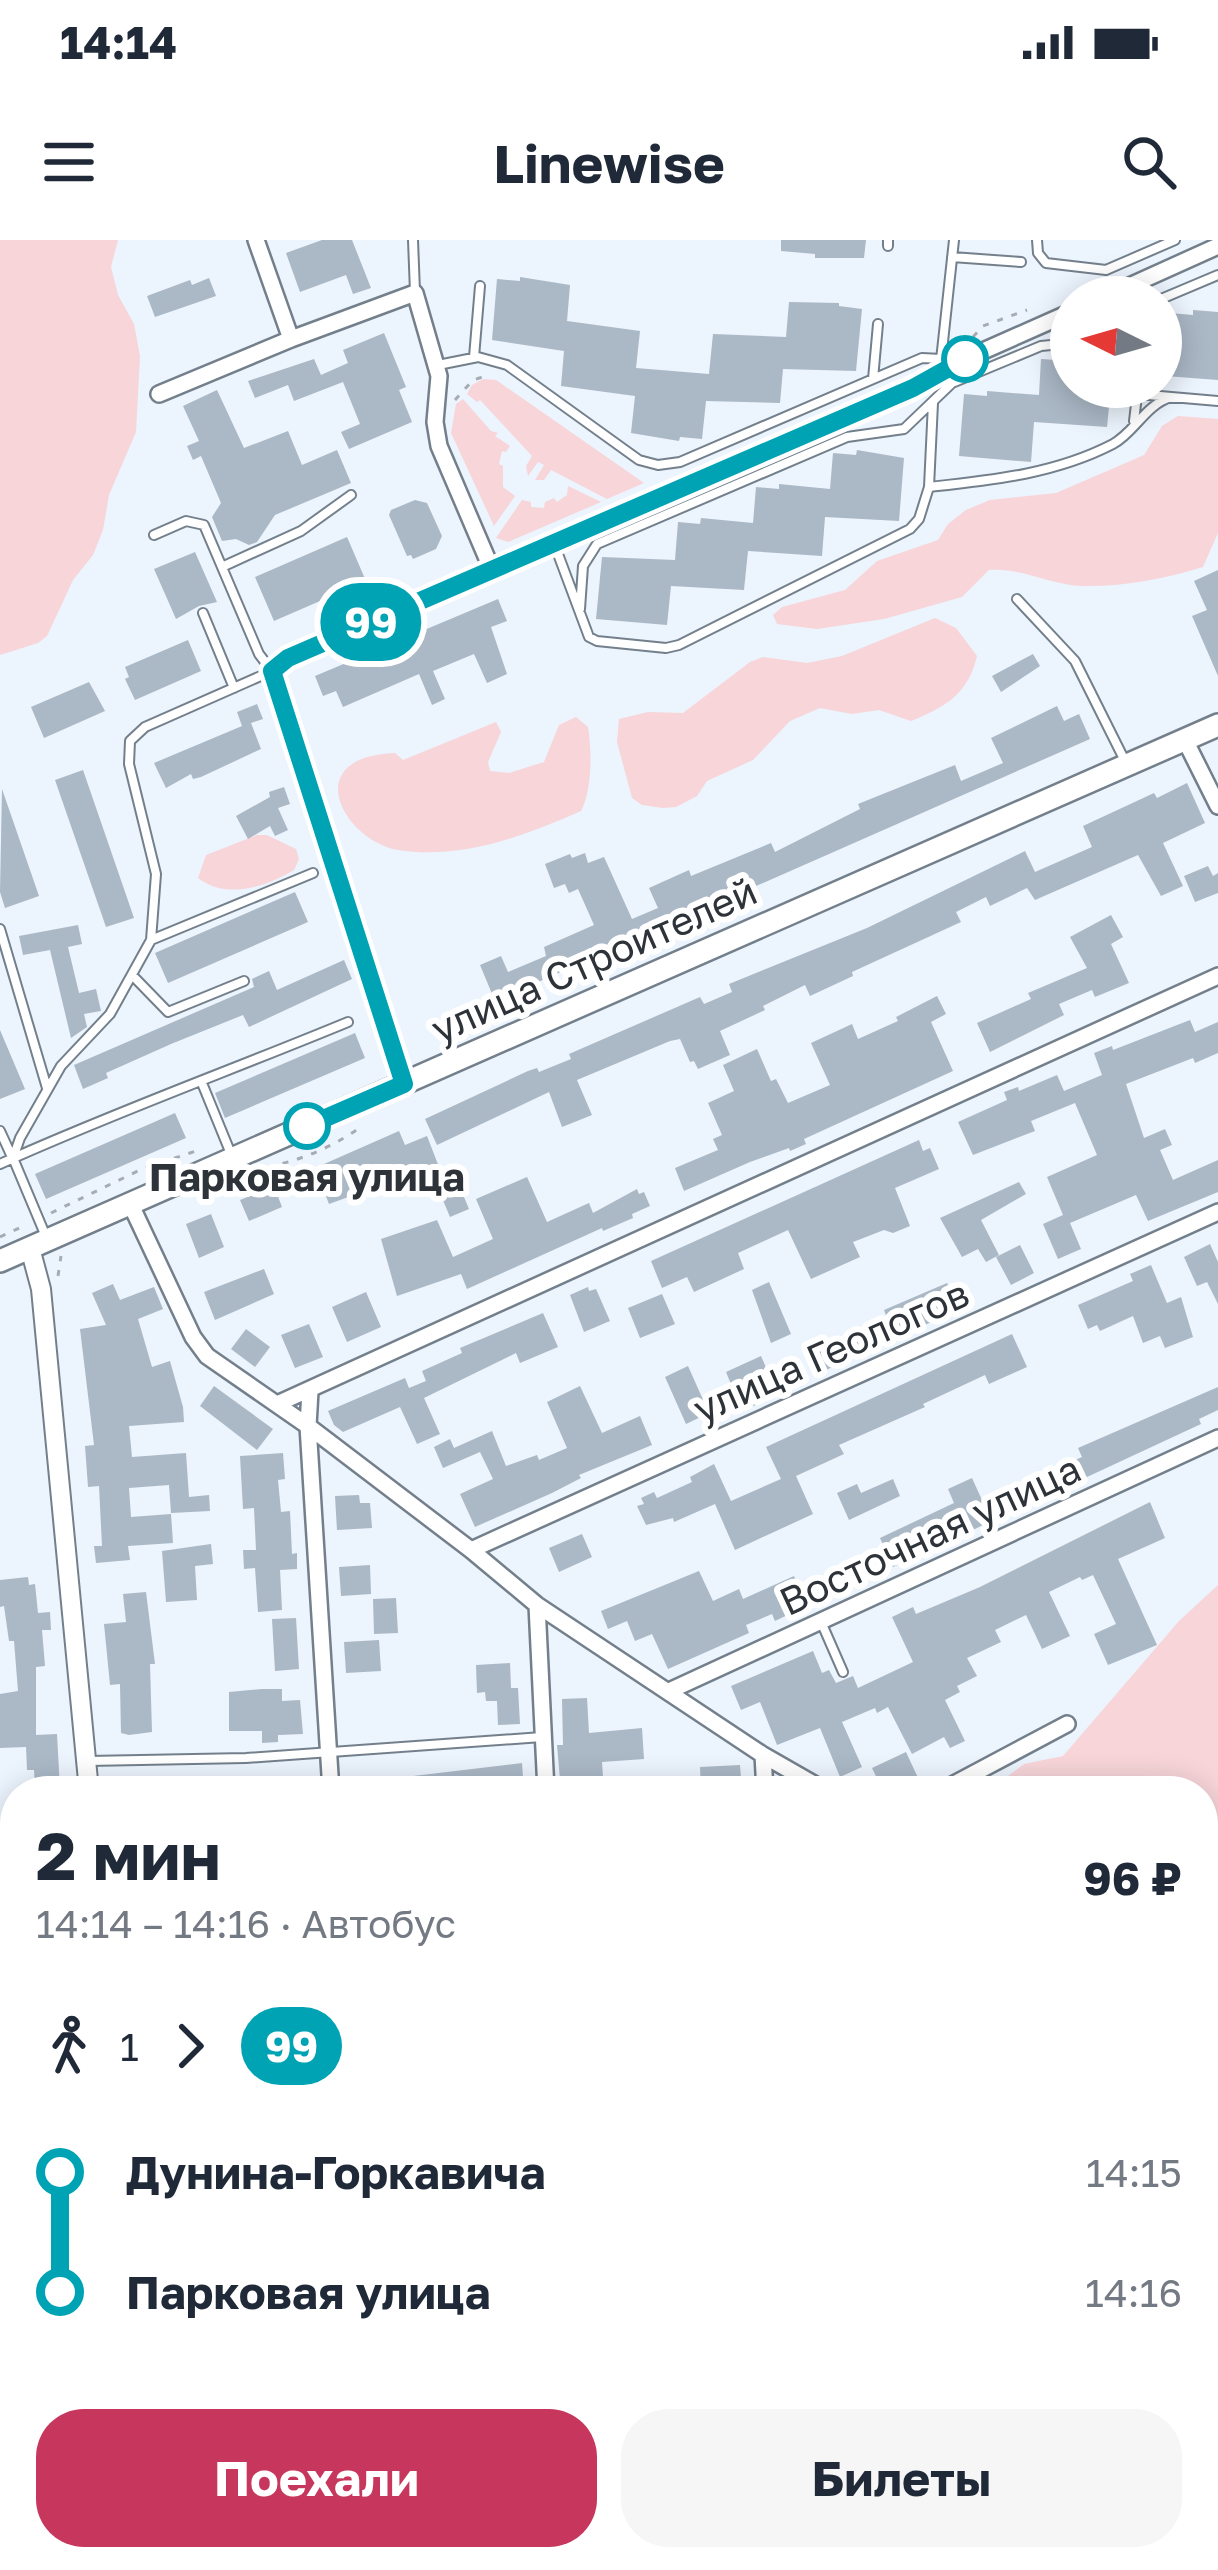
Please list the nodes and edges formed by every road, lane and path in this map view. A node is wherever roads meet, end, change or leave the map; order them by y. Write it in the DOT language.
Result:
graph roads {
  1 [pos="256,240"];
  2 [pos="413,240"];
  3 [pos="954,240"];
  4 [pos="1036,240"];
  5 [pos="1175,240"];
  6 [pos="1218,246"];
  7 [pos="952,257"];
  8 [pos="1022,262"];
  9 [pos="1218,275"];
  10 [pos="1152,276"];
  11 [pos="480,286"];
  12 [pos="1182,290"];
  13 [pos="415,293"];
  14 [pos="1050,321"];
  15 [pos="878,324"];
  16 [pos="291,339"];
  17 [pos="1050,345"];
  18 [pos="474,357"];
  19 [pos="436,366"];
  20 [pos="940,366"];
  21 [pos="498,376"];
  22 [pos="873,379"];
  23 [pos="159,394"];
  24 [pos="1182,398"];
  25 [pos="1218,401"];
  26 [pos="933,402"];
  27 [pos="451,407"];
  28 [pos="1136,408"];
  29 [pos="1150,408"];
  30 [pos="1134,425"];
  31 [pos="929,488"];
  32 [pos="351,495"];
  33 [pos="154,535"];
  34 [pos="554,543"];
  35 [pos="224,566"];
  36 [pos="583,566"];
  37 [pos="492,570"];
  38 [pos="565,574"];
  39 [pos="1017,599"];
  40 [pos="203,614"];
  41 [pos="580,616"];
  42 [pos="272,671"];
  43 [pos="234,688"];
  44 [pos="1218,725"];
  45 [pos="1185,740"];
  46 [pos="1127,765"];
  47 [pos="1218,806"];
  48 [pos="313,873"];
  49 [pos="0,929"];
  50 [pos="151,940"];
  51 [pos="11,968"];
  52 [pos="0,972"];
  53 [pos="131,975"];
  54 [pos="1218,976"];
  55 [pos="244,981"];
  56 [pos="347,1022"];
  57 [pos="202,1083"];
  58 [pos="404,1084"];
  59 [pos="47,1088"];
  60 [pos="0,1131"];
  61 [pos="229,1148"];
  62 [pos="13,1158"];
  63 [pos="0,1164"];
  64 [pos="130,1203"];
  65 [pos="1218,1212"];
  66 [pos="39,1236"];
  67 [pos="0,1237"];
  68 [pos="0,1261"];
  69 [pos="310,1391"];
  70 [pos="278,1404"];
  71 [pos="308,1426"];
  72 [pos="1218,1438"];
  73 [pos="471,1550"];
  74 [pos="537,1605"];
  75 [pos="821,1621"];
  76 [pos="843,1672"];
  77 [pos="669,1691"];
  78 [pos="1067,1724"];
  79 [pos="542,1737"];
  80 [pos="328,1750"];
  81 [pos="763,1754"];
  82 [pos="86,1761"];
  83 [pos="87,1776"];
  84 [pos="330,1776"];
  85 [pos="544,1776"];
  86 [pos="764,1776"];
  87 [pos="800,1776"];
  88 [pos="969,1776"];
  1 -- 16 [label="street"];
  2 -- 13 [label="lane"];
  3 -- 7 [label="lane"];
  4 -- 5 [label="lane"];
  6 -- 10 [label="street"];
  7 -- 8 [label="lane"];
  7 -- 20 [label="lane"];
  9 -- 12 [label="lane"];
  11 -- 18 [label="lane"];
  13 -- 16 [label="street"];
  13 -- 19 [label="street"];
  14 -- 20 [label="street"];
  15 -- 22 [label="lane"];
  16 -- 23 [label="street"];
  17 -- 26 [label="lane"];
  18 -- 19 [label="lane"];
  18 -- 22 [label="lane"];
  19 -- 37 [label="street"];
  20 -- 22 [label="lane"];
  20 -- 34 [label="street"];
  21 -- 27 [label="path"];
  24 -- 25 [label="lane"];
  26 -- 31 [label="lane"];
  26 -- 36 [label="lane"];
  28 -- 30 [label="lane"];
  29 -- 30 [label="lane"];
  30 -- 31 [label="lane"];
  31 -- 41 [label="lane"];
  32 -- 35 [label="lane"];
  33 -- 35 [label="lane"];
  34 -- 37 [label="street"];
  34 -- 38 [label="lane"];
  35 -- 42 [label="lane"];
  36 -- 38 [label="lane"];
  36 -- 41 [label="lane"];
  37 -- 42 [label="street"];
  38 -- 41 [label="lane"];
  39 -- 46 [label="lane"];
  40 -- 43 [label="lane"];
  42 -- 43 [label="lane"];
  42 -- 58 [label="street"];
  43 -- 50 [label="lane"];
  44 -- 45 [label="main road, улица Строителей"];
  45 -- 46 [label="main road, улица Строителей"];
  45 -- 47 [label="street"];
  46 -- 58 [label="main road, улица Строителей"];
  48 -- 50 [label="lane"];
  49 -- 51 [label="lane"];
  50 -- 53 [label="lane"];
  51 -- 52 [label="lane"];
  51 -- 59 [label="lane"];
  53 -- 55 [label="lane"];
  53 -- 59 [label="lane"];
  54 -- 69 [label="street"];
  56 -- 57 [label="lane"];
  57 -- 61 [label="lane"];
  57 -- 62 [label="lane"];
  58 -- 61 [label="main road, улица Строителей"];
  59 -- 62 [label="lane"];
  60 -- 62 [label="lane"];
  61 -- 64 [label="main road, улица Строителей"];
  61 -- 66 [label="path"];
  62 -- 63 [label="lane"];
  62 -- 66 [label="lane"];
  64 -- 66 [label="main road, улица Строителей"];
  64 -- 70 [label="street"];
  65 -- 73 [label="street, улица Геологов"];
  66 -- 67 [label="path"];
  66 -- 68 [label="main road, улица Строителей"];
  66 -- 82 [label="street"];
  69 -- 70 [label="street"];
  69 -- 71 [label="street"];
  70 -- 71 [label="street"];
  71 -- 73 [label="street"];
  71 -- 80 [label="street"];
  72 -- 75 [label="street, Восточная улица"];
  73 -- 74 [label="street"];
  74 -- 77 [label="street"];
  74 -- 79 [label="street"];
  75 -- 76 [label="lane"];
  75 -- 77 [label="street, Восточная улица"];
  77 -- 81 [label="street"];
  78 -- 88 [label="street"];
  79 -- 80 [label="lane"];
  79 -- 85 [label="street"];
  80 -- 82 [label="lane"];
  80 -- 84 [label="street"];
  81 -- 86 [label="street"];
  81 -- 87 [label="street"];
  82 -- 83 [label="street"];
}
